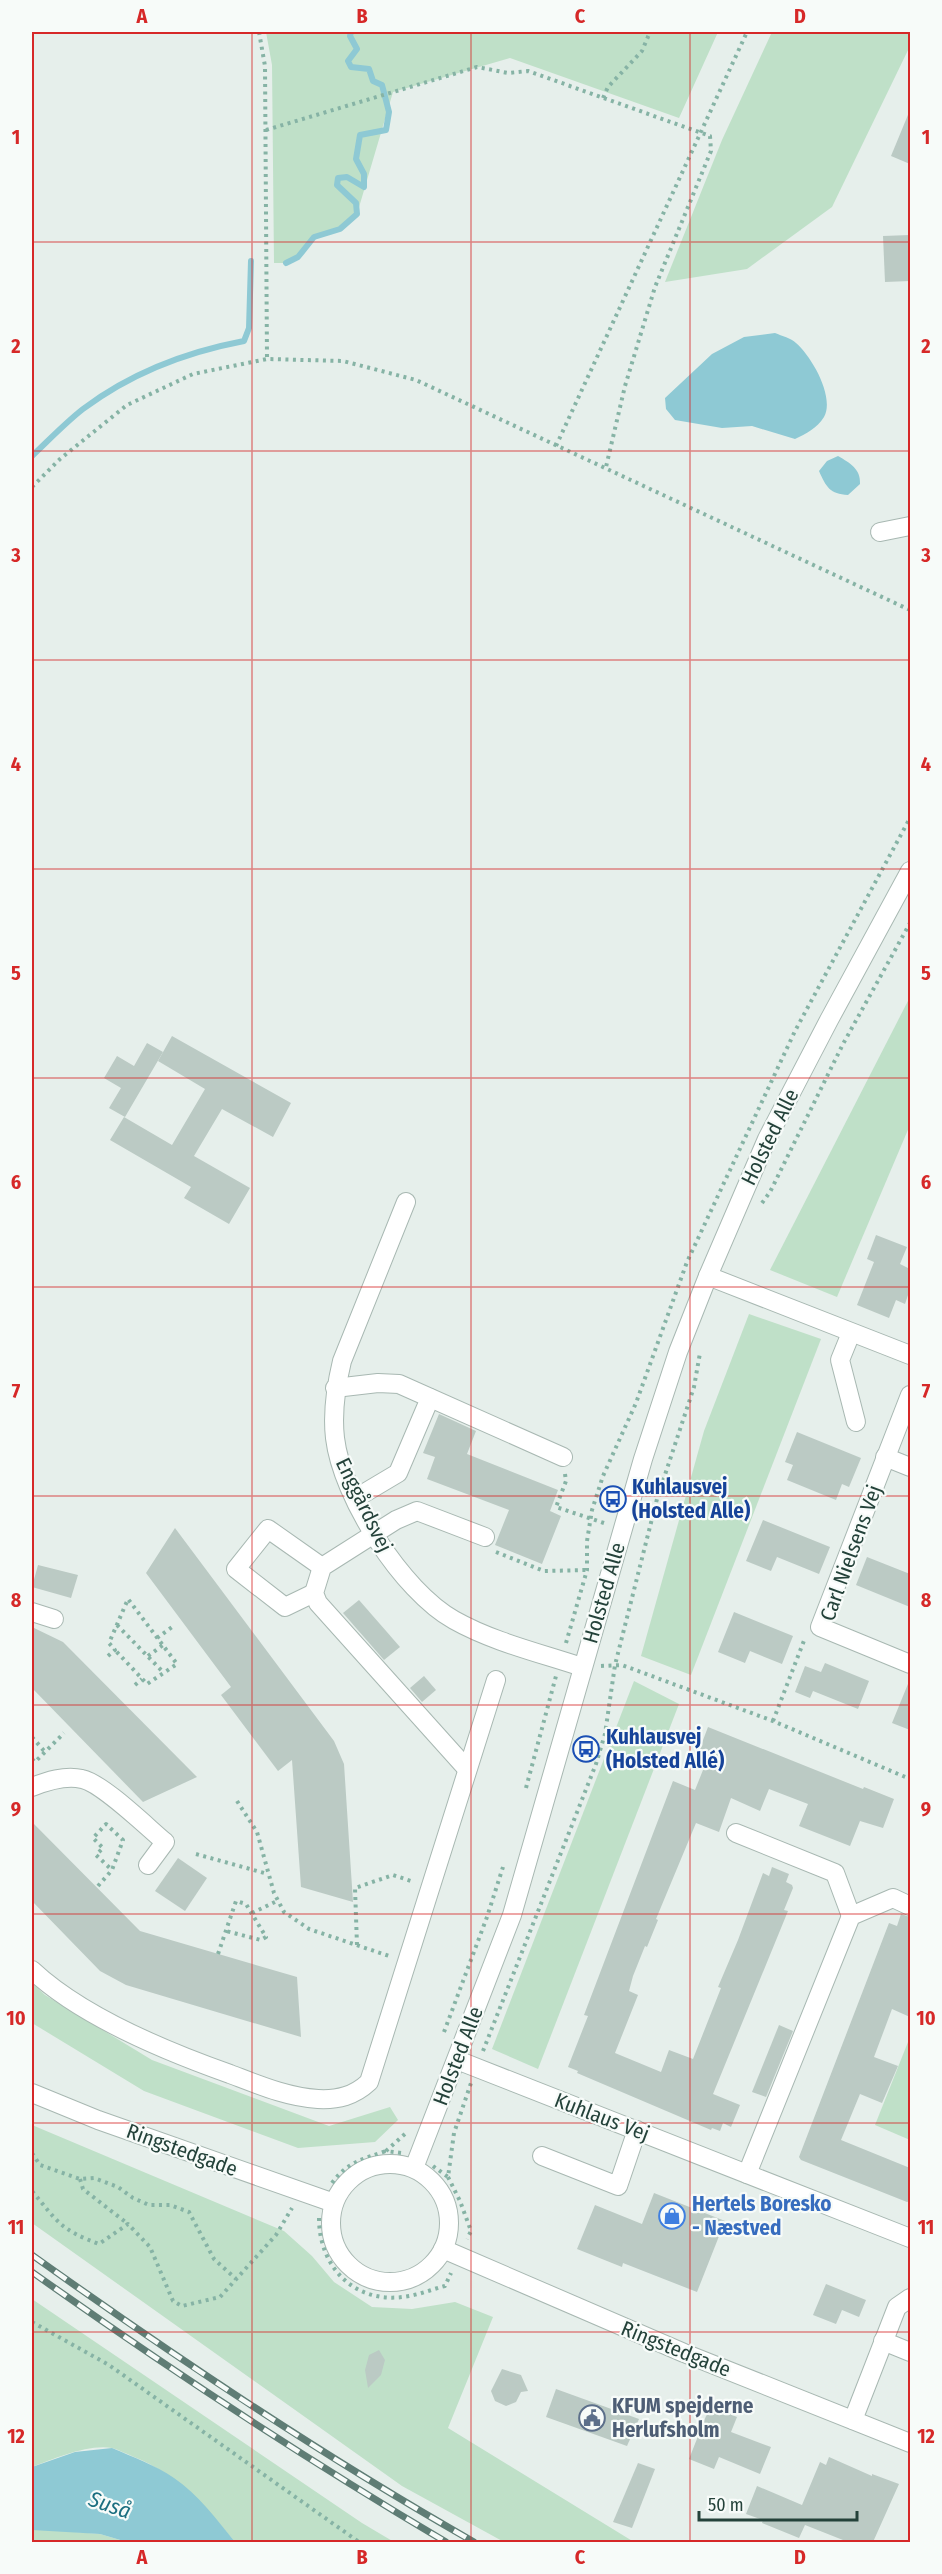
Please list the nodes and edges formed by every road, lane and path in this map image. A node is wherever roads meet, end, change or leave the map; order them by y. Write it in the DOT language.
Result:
graph roads {
  1 [pos="259,32"];
  2 [pos="650,32"];
  3 [pos="747,32"];
  4 [pos="603,98"];
  5 [pos="266,130"];
  6 [pos="701,133"];
  7 [pos="267,359"];
  8 [pos="556,446"];
  9 [pos="606,468"];
  10 [pos="32,487"];
  11 [pos="910,526"];
  12 [pos="880,532"];
  13 [pos="910,610"];
  14 [pos="910,871"];
  15 [pos="910,923"];
  16 [pos="406,1202"];
  17 [pos="757,1211"];
  18 [pos="708,1276"];
  19 [pos="851,1333"];
  20 [pos="701,1346"];
  21 [pos="910,1355"];
  22 [pos="335,1388"];
  23 [pos="910,1395"];
  24 [pos="430,1398"];
  25 [pos="856,1422"];
  26 [pos="563,1457"];
  27 [pos="885,1457"];
  28 [pos="910,1467"];
  29 [pos="356,1498"];
  30 [pos="622,1529"];
  31 [pos="374,1534"];
  32 [pos="485,1537"];
  33 [pos="322,1567"];
  34 [pos="612,1569"];
  35 [pos="314,1593"];
  36 [pos="32,1612"];
  37 [pos="54,1619"];
  38 [pos="117,1625"];
  39 [pos="175,1625"];
  40 [pos="820,1627"];
  41 [pos="157,1638"];
  42 [pos="163,1645"];
  43 [pos="116,1650"];
  44 [pos="108,1656"];
  45 [pos="148,1656"];
  46 [pos="910,1664"];
  47 [pos="615,1665"];
  48 [pos="582,1666"];
  49 [pos="164,1673"];
  50 [pos="142,1679"];
  51 [pos="496,1680"];
  52 [pos="135,1685"];
  53 [pos="773,1721"];
  54 [pos="64,1733"];
  55 [pos="32,1737"];
  56 [pos="45,1752"];
  57 [pos="32,1759"];
  58 [pos="467,1769"];
  59 [pos="910,1779"];
  60 [pos="32,1787"];
  61 [pos="237,1801"];
  62 [pos="736,1833"];
  63 [pos="196,1854"];
  64 [pos="148,1865"];
  65 [pos="112,1870"];
  66 [pos="268,1874"];
  67 [pos="98,1886"];
  68 [pos="430,1886"];
  69 [pos="277,1900"];
  70 [pos="910,1906"];
  71 [pos="252,1913"];
  72 [pos="851,1916"];
  73 [pos="226,1931"];
  74 [pos="357,1945"];
  75 [pos="218,1954"];
  76 [pos="406,1962"];
  77 [pos="32,1970"];
  78 [pos="457,2060"];
  79 [pos="476,2067"];
  80 [pos="32,2093"];
  81 [pos="637,2130"];
  82 [pos="386,2151"];
  83 [pos="32,2153"];
  84 [pos="542,2156"];
  85 [pos="417,2163"];
  86 [pos="747,2174"];
  87 [pos="448,2177"];
  88 [pos="80,2179"];
  89 [pos="32,2192"];
  90 [pos="302,2192"];
  91 [pos="328,2202"];
  92 [pos="128,2224"];
  93 [pos="910,2238"];
  94 [pos="451,2252"];
  95 [pos="236,2279"];
  96 [pos="910,2298"];
  97 [pos="32,2322"];
  98 [pos="883,2342"];
  99 [pos="910,2352"];
  100 [pos="853,2420"];
  101 [pos="910,2443"];
  102 [pos="359,2542"];
  1 -- 5 [label="path"];
  2 -- 4 [label="path"];
  3 -- 6 [label="path"];
  4 -- 5 [label="path"];
  4 -- 6 [label="path"];
  5 -- 7 [label="path"];
  6 -- 8 [label="path"];
  6 -- 9 [label="path"];
  7 -- 8 [label="path"];
  7 -- 10 [label="path"];
  8 -- 9 [label="path"];
  9 -- 13 [label="path"];
  11 -- 12 [label="street"];
  14 -- 18 [label="street, Holsted Alle"];
  15 -- 17 [label="path"];
  16 -- 22 [label="street, Enggårdsvej"];
  18 -- 19 [label="street"];
  18 -- 30 [label="street, Holsted Alle"];
  19 -- 21 [label="street"];
  19 -- 25 [label="street"];
  20 -- 47 [label="path"];
  22 -- 24 [label="street"];
  22 -- 29 [label="street, Enggårdsvej"];
  23 -- 27 [label="street, Carl Nielsens Vej"];
  24 -- 26 [label="street"];
  24 -- 29 [label="street"];
  26 -- 30 [label="path"];
  27 -- 28 [label="street, Carl Nielsens Vej"];
  27 -- 40 [label="street, Carl Nielsens Vej"];
  29 -- 31 [label="street, Enggårdsvej"];
  30 -- 34 [label="street, Holsted Alle"];
  31 -- 32 [label="street"];
  31 -- 33 [label="street"];
  31 -- 48 [label="street, Enggårdsvej"];
  32 -- 34 [label="path"];
  33 -- 35 [label="street"];
  33 -- 35 [label="street"];
  34 -- 48 [label="street, Holsted Alle"];
  35 -- 58 [label="street"];
  36 -- 37 [label="street"];
  38 -- 41 [label="path"];
  38 -- 43 [label="path"];
  38 -- 45 [label="path"];
  39 -- 41 [label="path"];
  40 -- 46 [label="street, Carl Nielsens Vej"];
  40 -- 53 [label="path"];
  41 -- 42 [label="path"];
  42 -- 45 [label="path"];
  42 -- 49 [label="path"];
  43 -- 44 [label="path"];
  43 -- 50 [label="path"];
  45 -- 49 [label="path"];
  47 -- 48 [label="path"];
  47 -- 53 [label="path"];
  47 -- 79 [label="path"];
  48 -- 78 [label="street, Holsted Alle"];
  49 -- 50 [label="path"];
  50 -- 52 [label="path"];
  51 -- 58 [label="street"];
  53 -- 59 [label="path"];
  54 -- 56 [label="path"];
  55 -- 56 [label="path"];
  56 -- 57 [label="path"];
  58 -- 68 [label="street"];
  60 -- 64 [label="street"];
  61 -- 66 [label="path"];
  62 -- 72 [label="street"];
  63 -- 66 [label="path"];
  65 -- 65 [label="path"];
  65 -- 67 [label="path"];
  66 -- 69 [label="path"];
  68 -- 74 [label="path"];
  68 -- 76 [label="street"];
  69 -- 71 [label="path"];
  69 -- 74 [label="path"];
  70 -- 72 [label="street"];
  71 -- 73 [label="path"];
  71 -- 73 [label="path"];
  72 -- 86 [label="street"];
  73 -- 75 [label="path"];
  74 -- 76 [label="path"];
  76 -- 77 [label="street"];
  78 -- 79 [label="street, Kuhlaus Vej"];
  78 -- 85 [label="street, Holsted Alle"];
  79 -- 81 [label="street, Kuhlaus Vej"];
  79 -- 87 [label="path"];
  80 -- 90 [label="street, Ringstedgade"];
  81 -- 84 [label="street"];
  81 -- 86 [label="street, Kuhlaus Vej"];
  82 -- 91 [label="path"];
  83 -- 88 [label="path"];
  85 -- 87 [label="path"];
  85 -- 91 [label="street"];
  85 -- 94 [label="street"];
  86 -- 93 [label="street, Kuhlaus Vej"];
  87 -- 94 [label="path"];
  88 -- 92 [label="path"];
  88 -- 95 [label="path"];
  89 -- 92 [label="path"];
  90 -- 91 [label="street, Ringstedgade"];
  90 -- 95 [label="path"];
  91 -- 94 [label="street"];
  91 -- 94 [label="path"];
  92 -- 95 [label="path"];
  94 -- 100 [label="street, Ringstedgade"];
  96 -- 98 [label="street"];
  97 -- 102 [label="path"];
  98 -- 99 [label="street"];
  98 -- 100 [label="street"];
  100 -- 101 [label="street, Ringstedgade"];
}
